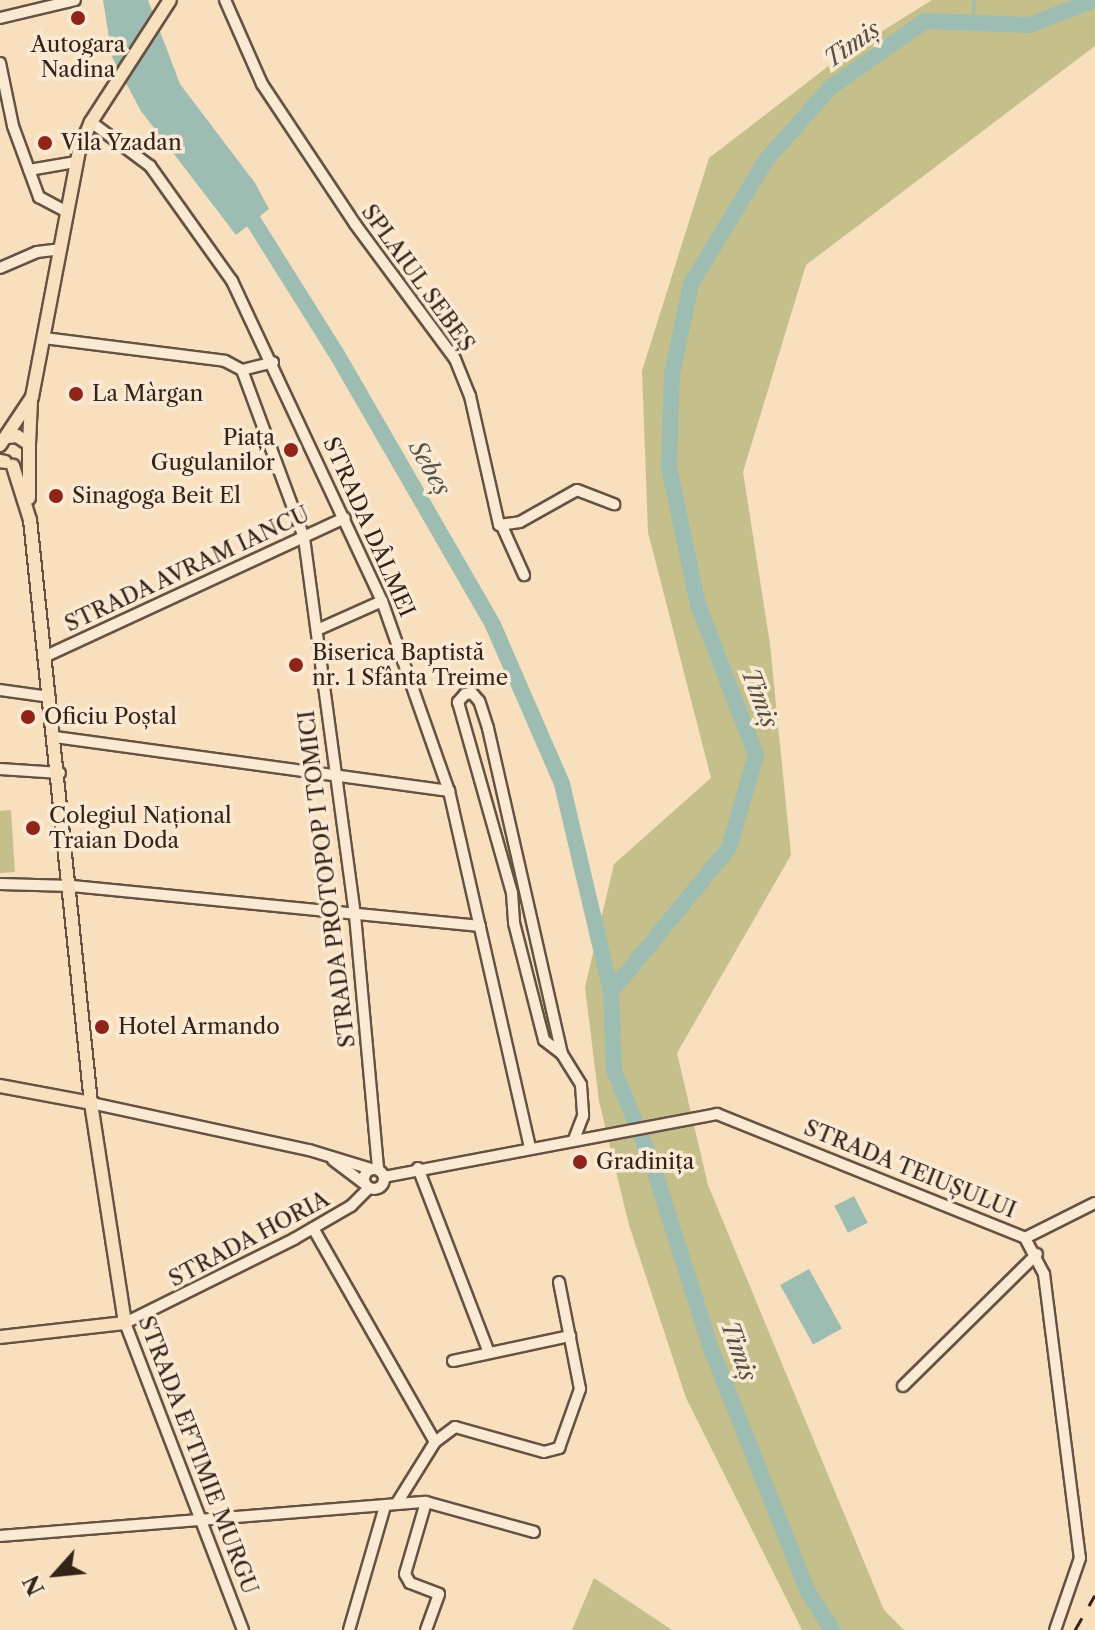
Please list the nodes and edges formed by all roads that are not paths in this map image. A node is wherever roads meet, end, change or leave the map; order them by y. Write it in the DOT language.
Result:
graph roads {
  1 [pos="75,0"];
  2 [pos="170,0"];
  3 [pos="225,0"];
  4 [pos="0,18"];
  5 [pos="0,63"];
  6 [pos="94,116"];
  7 [pos="76,162"];
  8 [pos="29,170"];
  9 [pos="65,211"];
  10 [pos="60,249"];
  11 [pos="0,268"];
  12 [pos="44,338"];
  13 [pos="273,362"];
  14 [pos="242,370"];
  15 [pos="32,397"];
  16 [pos="3,442"];
  17 [pos="29,451"];
  18 [pos="6,463"];
  19 [pos="614,504"];
  20 [pos="28,509"];
  21 [pos="345,518"];
  22 [pos="502,526"];
  23 [pos="304,538"];
  24 [pos="524,575"];
  25 [pos="382,601"];
  26 [pos="317,630"];
  27 [pos="46,656"];
  28 [pos="0,690"];
  29 [pos="50,697"];
  30 [pos="55,737"];
  31 [pos="0,769"];
  32 [pos="60,773"];
  33 [pos="336,778"];
  34 [pos="449,791"];
  35 [pos="0,884"];
  36 [pos="72,886"];
  37 [pos="355,915"];
  38 [pos="480,926"];
  39 [pos="562,1054"];
  40 [pos="0,1086"];
  41 [pos="91,1103"];
  42 [pos="574,1139"];
  43 [pos="530,1147"];
  44 [pos="325,1154"];
  45 [pos="418,1168"];
  46 [pos="378,1172"];
  47 [pos="367,1186"];
  48 [pos="1095,1203"];
  49 [pos="313,1228"];
  50 [pos="1025,1238"];
  51 [pos="1037,1254"];
  52 [pos="559,1282"];
  53 [pos="125,1323"];
  54 [pos="570,1336"];
  55 [pos="0,1337"];
  56 [pos="488,1350"];
  57 [pos="453,1361"];
  58 [pos="903,1386"];
  59 [pos="435,1442"];
  60 [pos="426,1502"];
  61 [pos="397,1503"];
  62 [pos="385,1506"];
  63 [pos="202,1520"];
  64 [pos="534,1532"];
  65 [pos="0,1536"];
  66 [pos="243,1630"];
  67 [pos="349,1630"];
  68 [pos="426,1630"];
  69 [pos="1055,1630"];
  1 -- 4 [label="street"];
  2 -- 6 [label="main road"];
  3 -- 22 [label="street, SPLAIUL SEBEȘ"];
  5 -- 8 [label="street"];
  6 -- 7 [label="main road"];
  6 -- 13 [label="street, STRADA DÂLMEI"];
  7 -- 8 [label="street"];
  7 -- 9 [label="main road"];
  8 -- 9 [label="street"];
  9 -- 10 [label="main road"];
  10 -- 11 [label="street"];
  10 -- 12 [label="main road"];
  12 -- 14 [label="street"];
  12 -- 15 [label="main road"];
  13 -- 14 [label="street"];
  13 -- 21 [label="street, STRADA DÂLMEI"];
  14 -- 23 [label="street, STRADA PROTOPOP I TOMICI"];
  15 -- 16 [label="main road"];
  15 -- 17 [label="main road"];
  16 -- 17 [label="main road"];
  16 -- 18 [label="main road"];
  17 -- 18 [label="main road"];
  17 -- 20 [label="main road"];
  18 -- 20 [label="main road"];
  19 -- 22 [label="street"];
  20 -- 27 [label="main road, STRADA EFTIMIE MURGU"];
  21 -- 23 [label="street, STRADA AVRAM IANCU"];
  21 -- 25 [label="street, STRADA DÂLMEI"];
  22 -- 24 [label="street, SPLAIUL SEBEȘ"];
  23 -- 26 [label="street, STRADA PROTOPOP I TOMICI"];
  23 -- 27 [label="street, STRADA AVRAM IANCU"];
  25 -- 26 [label="street"];
  25 -- 34 [label="street, STRADA DÂLMEI"];
  26 -- 33 [label="street, STRADA PROTOPOP I TOMICI"];
  27 -- 29 [label="main road, STRADA EFTIMIE MURGU"];
  28 -- 29 [label="street"];
  29 -- 30 [label="main road, STRADA EFTIMIE MURGU"];
  30 -- 32 [label="main road, STRADA EFTIMIE MURGU"];
  30 -- 33 [label="street"];
  31 -- 32 [label="street"];
  32 -- 36 [label="main road, STRADA EFTIMIE MURGU"];
  33 -- 34 [label="street"];
  33 -- 37 [label="street, STRADA PROTOPOP I TOMICI"];
  34 -- 38 [label="street, STRADA DÂLMEI"];
  35 -- 36 [label="street"];
  36 -- 37 [label="street"];
  36 -- 41 [label="main road, STRADA EFTIMIE MURGU"];
  37 -- 38 [label="street"];
  37 -- 46 [label="street, STRADA PROTOPOP I TOMICI"];
  38 -- 43 [label="street, STRADA DÂLMEI"];
  39 -- 39 [label="street"];
  39 -- 42 [label="street"];
  40 -- 41 [label="main road"];
  41 -- 44 [label="street"];
  41 -- 53 [label="main road, STRADA EFTIMIE MURGU"];
  42 -- 43 [label="street, STRADA TEIUȘULUI"];
  42 -- 50 [label="street, STRADA TEIUȘULUI"];
  43 -- 45 [label="street, STRADA TEIUȘULUI"];
  44 -- 46 [label="street"];
  44 -- 47 [label="street"];
  45 -- 46 [label="street, STRADA TEIUȘULUI"];
  45 -- 56 [label="street"];
  46 -- 47 [label="street"];
  46 -- 47 [label="street, STRADA HORIA"];
  47 -- 49 [label="street, STRADA HORIA"];
  48 -- 50 [label="street"];
  49 -- 53 [label="street, STRADA HORIA"];
  49 -- 59 [label="street"];
  50 -- 51 [label="street, STRADA TEIUȘULUI"];
  51 -- 58 [label="street"];
  51 -- 69 [label="street, STRADA TEIUȘULUI"];
  52 -- 54 [label="street"];
  53 -- 55 [label="main road, STRADA HORIA"];
  53 -- 63 [label="street, STRADA EFTIMIE MURGU"];
  54 -- 56 [label="street"];
  54 -- 59 [label="street"];
  56 -- 57 [label="street"];
  59 -- 61 [label="street"];
  60 -- 61 [label="street"];
  60 -- 64 [label="street"];
  60 -- 68 [label="street"];
  61 -- 62 [label="street"];
  62 -- 63 [label="street"];
  62 -- 67 [label="street"];
  63 -- 65 [label="street"];
  63 -- 66 [label="street, STRADA EFTIMIE MURGU"];
}
